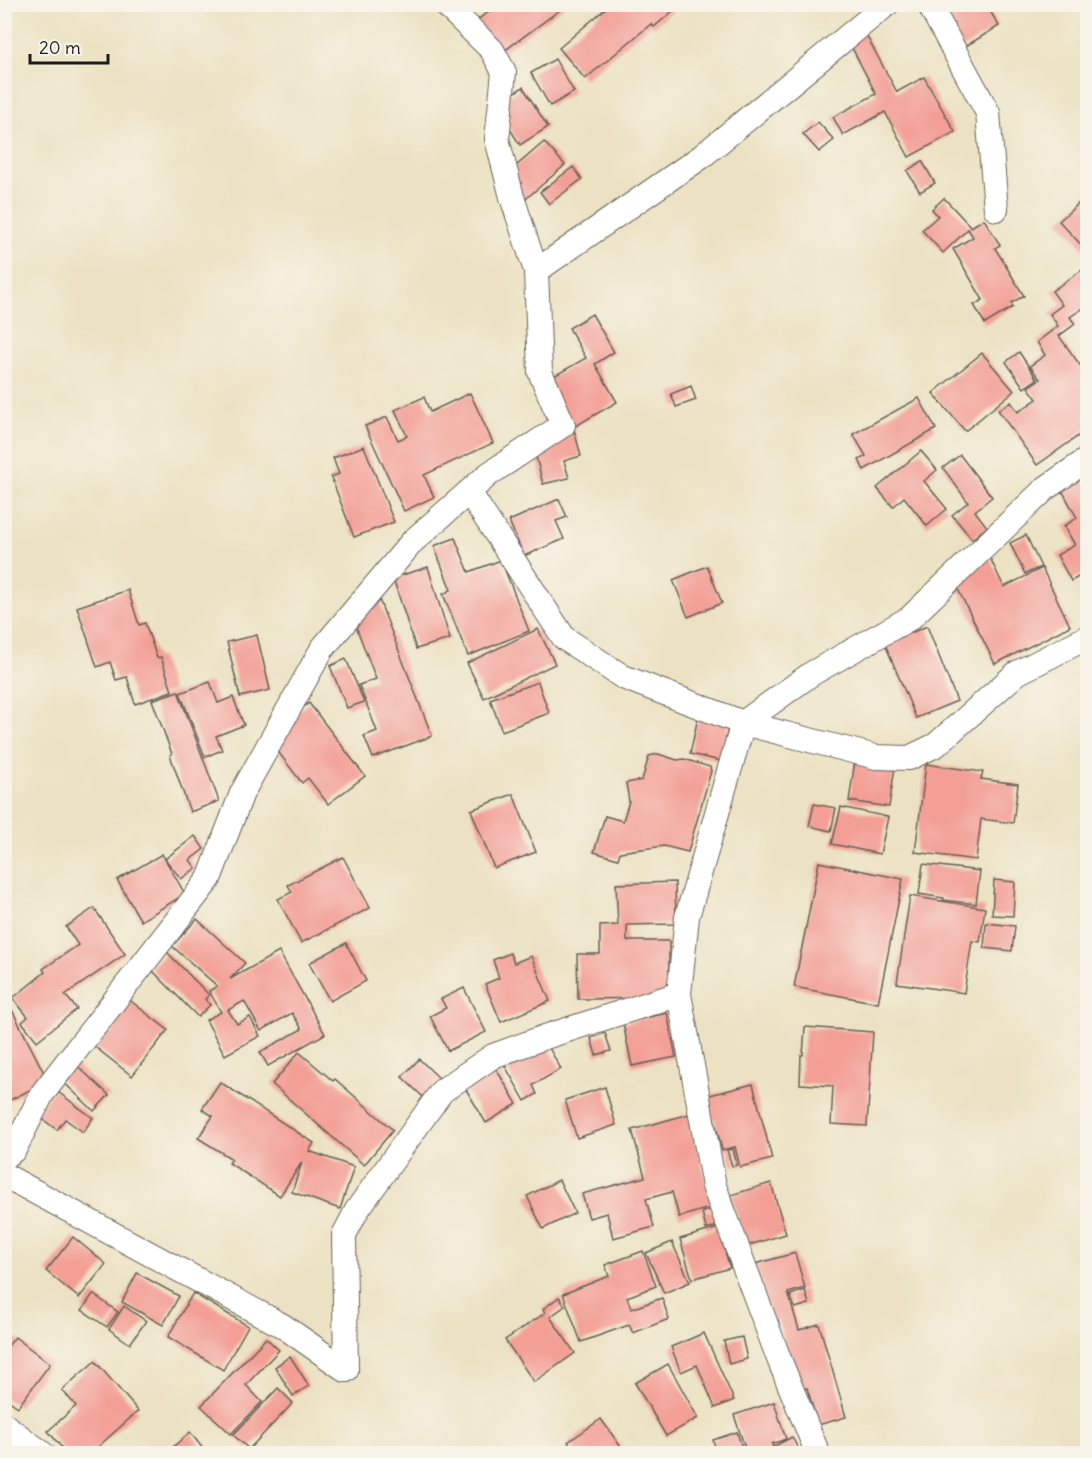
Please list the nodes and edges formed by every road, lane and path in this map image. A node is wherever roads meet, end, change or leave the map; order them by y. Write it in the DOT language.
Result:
graph roads {
  1 [pos="445,4"];
  2 [pos="886,4"];
  3 [pos="929,4"];
  4 [pos="996,209"];
  5 [pos="536,271"];
  6 [pos="1088,459"];
  7 [pos="469,492"];
  8 [pos="1088,637"];
  9 [pos="743,723"];
  10 [pos="679,994"];
  11 [pos="4,1157"];
  12 [pos="4,1174"];
  13 [pos="4,1425"];
  14 [pos="43,1454"];
  15 [pos="818,1454"];
  1 -- 5 [label="street"];
  2 -- 5 [label="street"];
  3 -- 4 [label="street"];
  5 -- 7 [label="street"];
  6 -- 9 [label="street"];
  7 -- 9 [label="street"];
  7 -- 11 [label="street"];
  8 -- 9 [label="street"];
  9 -- 10 [label="street"];
  10 -- 12 [label="street"];
  10 -- 15 [label="street"];
  13 -- 14 [label="street"];
}
